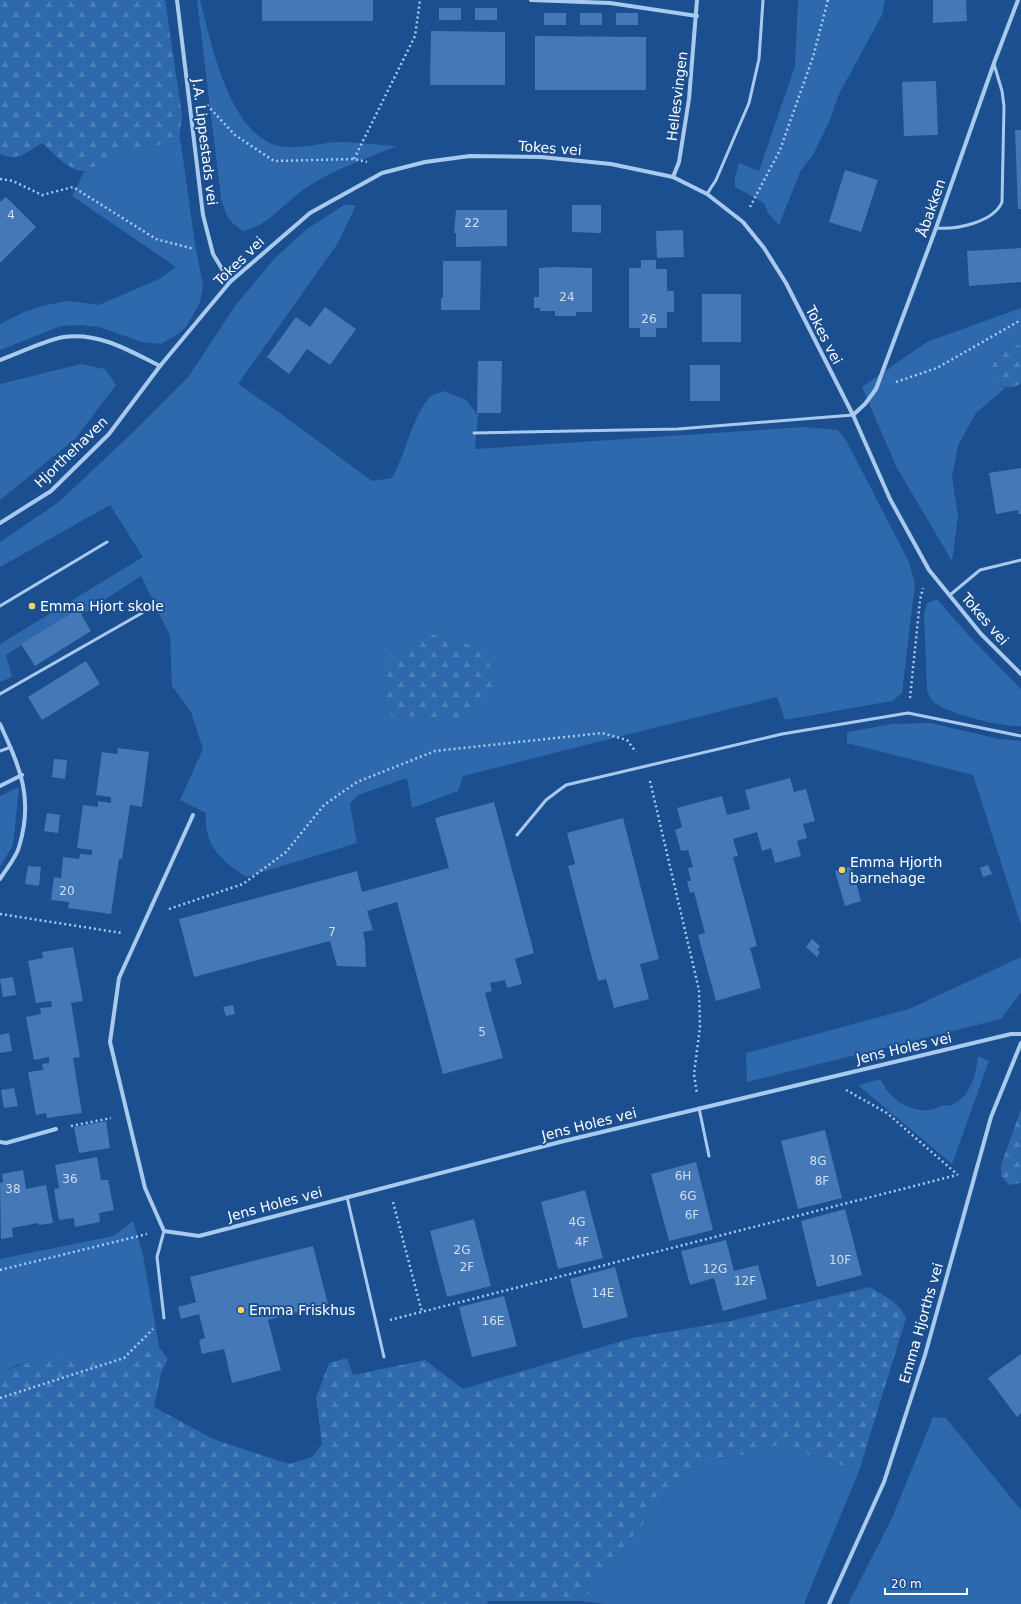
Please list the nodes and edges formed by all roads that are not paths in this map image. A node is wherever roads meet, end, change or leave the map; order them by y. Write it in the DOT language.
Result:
graph roads {
  1 [pos="177,0"];
  2 [pos="531,0"];
  3 [pos="698,0"];
  4 [pos="763,0"];
  5 [pos="1018,0"];
  6 [pos="697,16"];
  7 [pos="994,63"];
  8 [pos="673,177"];
  9 [pos="707,194"];
  10 [pos="936,228"];
  11 [pos="230,282"];
  12 [pos="0,360"];
  13 [pos="160,366"];
  14 [pos="853,415"];
  15 [pos="474,433"];
  16 [pos="0,523"];
  17 [pos="107,542"];
  18 [pos="1021,560"];
  19 [pos="950,595"];
  20 [pos="0,606"];
  21 [pos="142,612"];
  22 [pos="1021,674"];
  23 [pos="0,694"];
  24 [pos="0,724"];
  25 [pos="1021,736"];
  26 [pos="11,747"];
  27 [pos="0,751"];
  28 [pos="22,775"];
  29 [pos="0,786"];
  30 [pos="193,815"];
  31 [pos="517,835"];
  32 [pos="0,879"];
  33 [pos="1021,1034"];
  34 [pos="1021,1043"];
  35 [pos="699,1108"];
  36 [pos="56,1129"];
  37 [pos="0,1142"];
  38 [pos="709,1156"];
  39 [pos="347,1197"];
  40 [pos="164,1230"];
  41 [pos="164,1318"];
  42 [pos="384,1358"];
  43 [pos="829,1604"];
  1 -- 11 [label="street, J.A. Lippestads vei"];
  2 -- 6 [label="street"];
  3 -- 6 [label="street, Hellesvingen"];
  4 -- 9 [label="lane"];
  5 -- 7 [label="street, Åbakken"];
  6 -- 8 [label="street, Hellesvingen"];
  7 -- 10 [label="street, Åbakken"];
  7 -- 10 [label="lane"];
  8 -- 9 [label="street, Tokes vei"];
  8 -- 11 [label="street, Tokes vei"];
  9 -- 14 [label="street, Tokes vei"];
  10 -- 14 [label="street, Åbakken"];
  11 -- 13 [label="street, Tokes vei"];
  12 -- 13 [label="street"];
  13 -- 16 [label="street, Hjorthehaven"];
  14 -- 15 [label="lane"];
  14 -- 19 [label="street, Tokes vei"];
  17 -- 20 [label="lane"];
  18 -- 19 [label="lane, Tokes vei"];
  19 -- 22 [label="street, Tokes vei"];
  21 -- 23 [label="lane"];
  24 -- 26 [label="street"];
  25 -- 31 [label="lane"];
  26 -- 27 [label="lane"];
  26 -- 28 [label="street"];
  28 -- 29 [label="street"];
  28 -- 32 [label="street"];
  30 -- 40 [label="street"];
  33 -- 35 [label="street, Jens Holes vei"];
  34 -- 43 [label="street, Emma Hjorths vei"];
  35 -- 38 [label="lane"];
  35 -- 39 [label="street, Jens Holes vei"];
  36 -- 37 [label="street"];
  39 -- 40 [label="street, Jens Holes vei"];
  39 -- 42 [label="lane"];
  40 -- 41 [label="lane"];
}
